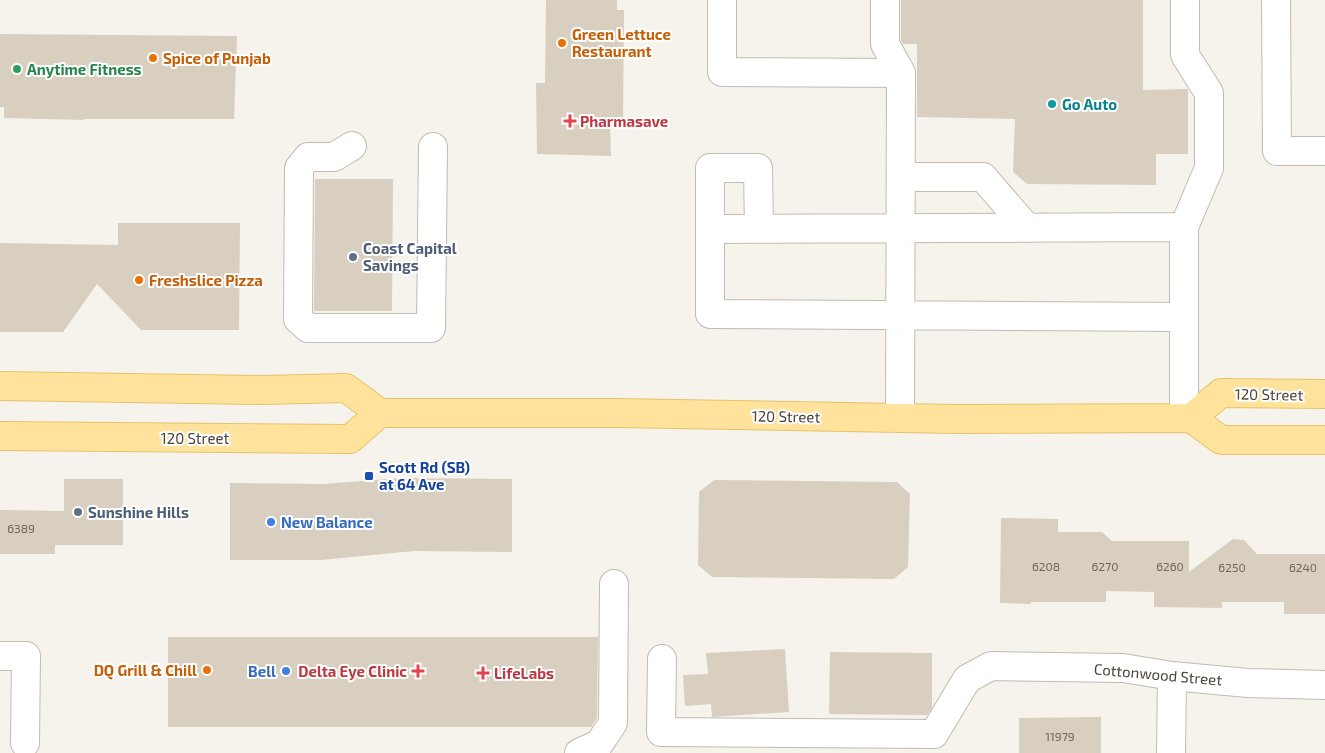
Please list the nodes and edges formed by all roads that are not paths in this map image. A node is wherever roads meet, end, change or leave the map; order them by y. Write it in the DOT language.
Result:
graph roads {
  1 [pos="722,0"];
  2 [pos="885,0"];
  3 [pos="1185,0"];
  4 [pos="1276,0"];
  5 [pos="901,73"];
  6 [pos="352,146"];
  7 [pos="433,147"];
  8 [pos="1325,151"];
  9 [pos="901,177"];
  10 [pos="1184,227"];
  11 [pos="901,228"];
  12 [pos="1027,228"];
  13 [pos="710,229"];
  14 [pos="759,229"];
  15 [pos="900,315"];
  16 [pos="1184,316"];
  17 [pos="0,386"];
  18 [pos="1325,394"];
  19 [pos="380,413"];
  20 [pos="900,418"];
  21 [pos="1187,418"];
  22 [pos="0,436"];
  23 [pos="1325,440"];
  24 [pos="614,584"];
  25 [pos="0,656"];
  26 [pos="662,659"];
  27 [pos="1172,676"];
  28 [pos="1325,685"];
  29 [pos="25,743"];
  30 [pos="579,753"];
  31 [pos="1170,753"];
  1 -- 5 [label="street"];
  2 -- 5 [label="street"];
  3 -- 10 [label="street"];
  4 -- 8 [label="street"];
  5 -- 9 [label="street"];
  6 -- 7 [label="street"];
  9 -- 11 [label="street"];
  9 -- 12 [label="street"];
  10 -- 12 [label="street"];
  10 -- 16 [label="street"];
  11 -- 12 [label="street"];
  11 -- 14 [label="street"];
  11 -- 15 [label="street"];
  13 -- 14 [label="street"];
  13 -- 14 [label="street"];
  13 -- 15 [label="street"];
  15 -- 16 [label="street"];
  15 -- 20 [label="street"];
  16 -- 21 [label="street"];
  17 -- 19 [label="main road"];
  18 -- 21 [label="main road, 120 Street"];
  19 -- 20 [label="main road, 120 Street"];
  19 -- 22 [label="main road, 120 Street"];
  20 -- 21 [label="main road, 120 Street"];
  21 -- 23 [label="main road"];
  24 -- 30 [label="street"];
  25 -- 29 [label="street"];
  26 -- 27 [label="street, Cottonwood Street"];
  27 -- 28 [label="street, Cottonwood Street"];
  27 -- 31 [label="street"];
}
